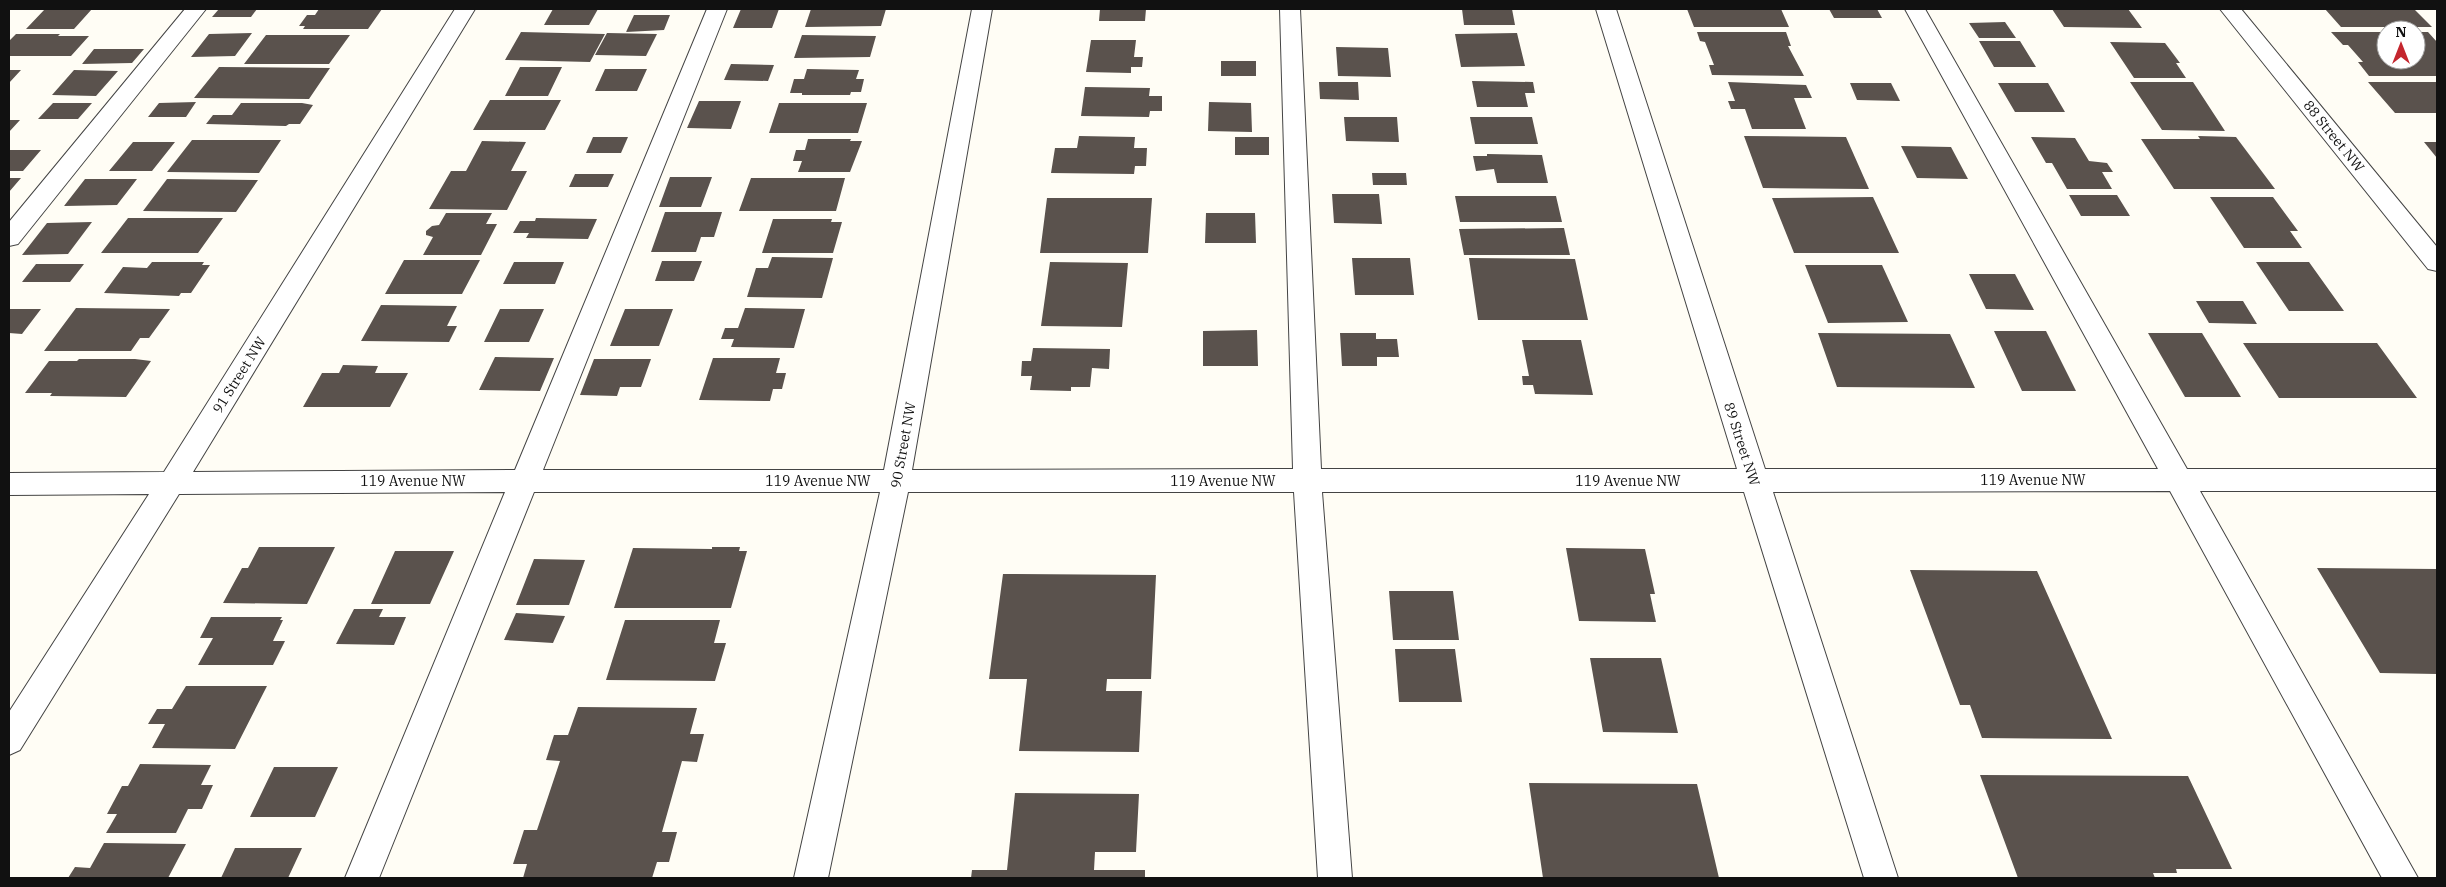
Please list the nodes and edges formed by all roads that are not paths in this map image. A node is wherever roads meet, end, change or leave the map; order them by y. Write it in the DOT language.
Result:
graph roads {
  1 [pos="196,9"];
  2 [pos="465,9"];
  3 [pos="716,9"];
  4 [pos="982,9"];
  5 [pos="1290,9"];
  6 [pos="1606,9"];
  7 [pos="1915,9"];
  8 [pos="2230,9"];
  9 [pos="9,238"];
  10 [pos="2437,263"];
  11 [pos="1754,480"];
  12 [pos="2177,480"];
  13 [pos="2437,480"];
  14 [pos="524,481"];
  15 [pos="896,481"];
  16 [pos="1307,481"];
  17 [pos="173,482"];
  18 [pos="9,484"];
  19 [pos="9,740"];
  20 [pos="362,878"];
  21 [pos="811,878"];
  22 [pos="1335,878"];
  23 [pos="1881,878"];
  24 [pos="2401,878"];
  1 -- 9 [label="street"];
  2 -- 17 [label="street, 91 Street NW"];
  3 -- 14 [label="street"];
  4 -- 15 [label="street, 90 Street NW"];
  5 -- 16 [label="street"];
  6 -- 11 [label="street, 89 Street NW"];
  7 -- 12 [label="street"];
  8 -- 10 [label="street, 88 Street NW"];
  11 -- 12 [label="street, 119 Avenue NW"];
  11 -- 16 [label="street, 119 Avenue NW"];
  11 -- 23 [label="street, 89 Street NW"];
  12 -- 13 [label="street, 119 Avenue NW"];
  12 -- 24 [label="street"];
  14 -- 15 [label="street, 119 Avenue NW"];
  14 -- 17 [label="street, 119 Avenue NW"];
  14 -- 20 [label="street"];
  15 -- 16 [label="street, 119 Avenue NW"];
  15 -- 21 [label="street, 90 Street NW"];
  16 -- 22 [label="street"];
  17 -- 18 [label="street, 119 Avenue NW"];
  17 -- 19 [label="street, 91 Street NW"];
}
